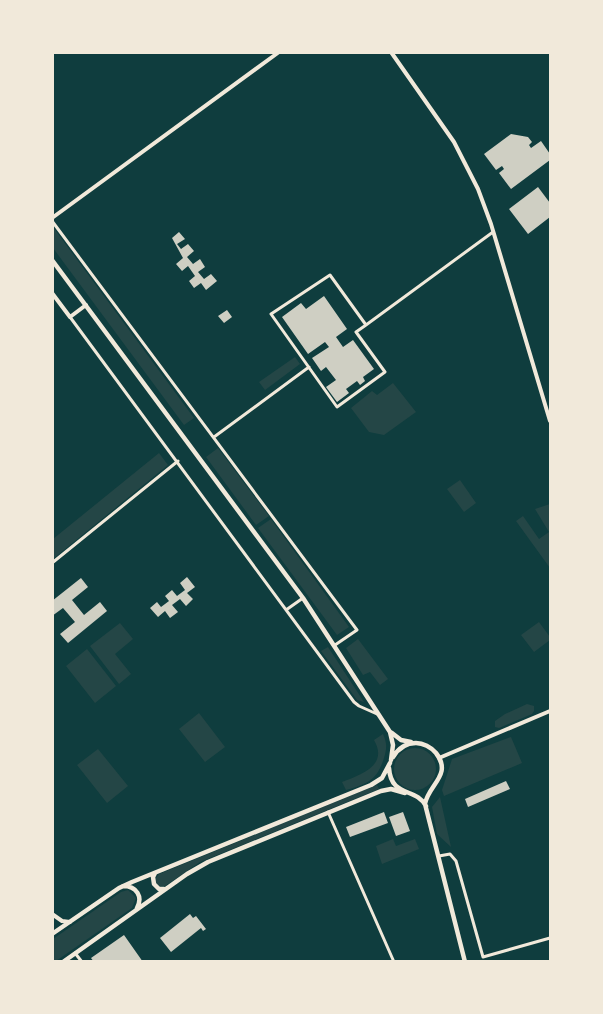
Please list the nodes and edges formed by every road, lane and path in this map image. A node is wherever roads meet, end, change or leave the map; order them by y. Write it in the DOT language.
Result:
graph roads {
  1 [pos="279,52"];
  2 [pos="391,52"];
  3 [pos="52,220"];
  4 [pos="493,232"];
  5 [pos="52,260"];
  6 [pos="52,293"];
  7 [pos="86,305"];
  8 [pos="70,316"];
  9 [pos="366,325"];
  10 [pos="309,367"];
  11 [pos="550,421"];
  12 [pos="214,437"];
  13 [pos="178,461"];
  14 [pos="52,563"];
  15 [pos="303,598"];
  16 [pos="286,610"];
  17 [pos="335,645"];
  18 [pos="550,711"];
  19 [pos="380,715"];
  20 [pos="388,727"];
  21 [pos="417,743"];
  22 [pos="439,758"];
  23 [pos="391,761"];
  24 [pos="436,784"];
  25 [pos="407,793"];
  26 [pos="426,806"];
  27 [pos="328,812"];
  28 [pos="438,856"];
  29 [pos="157,872"];
  30 [pos="170,886"];
  31 [pos="121,887"];
  32 [pos="134,911"];
  33 [pos="54,916"];
  34 [pos="53,922"];
  35 [pos="71,922"];
  36 [pos="52,934"];
  37 [pos="550,938"];
  38 [pos="75,953"];
  39 [pos="63,962"];
  40 [pos="82,962"];
  41 [pos="393,962"];
  42 [pos="465,962"];
  1 -- 3 [label="main road"];
  2 -- 4 [label="main road"];
  3 -- 12 [label="street"];
  4 -- 9 [label="street"];
  4 -- 11 [label="main road"];
  5 -- 7 [label="main road"];
  6 -- 8 [label="main road"];
  7 -- 8 [label="main road"];
  7 -- 15 [label="main road"];
  8 -- 13 [label="street"];
  9 -- 10 [label="street"];
  9 -- 10 [label="street"];
  10 -- 12 [label="street"];
  12 -- 17 [label="street"];
  13 -- 14 [label="street"];
  13 -- 16 [label="street"];
  15 -- 16 [label="street"];
  15 -- 17 [label="main road"];
  16 -- 19 [label="street"];
  17 -- 19 [label="main road"];
  18 -- 22 [label="main road"];
  19 -- 20 [label="main road"];
  20 -- 21 [label="main road"];
  20 -- 23 [label="main road"];
  21 -- 22 [label="main road"];
  21 -- 23 [label="main road"];
  22 -- 24 [label="main road"];
  23 -- 25 [label="main road"];
  23 -- 29 [label="main road"];
  24 -- 25 [label="main road"];
  24 -- 26 [label="main road"];
  25 -- 26 [label="main road"];
  25 -- 27 [label="main road"];
  26 -- 28 [label="main road"];
  27 -- 30 [label="main road"];
  27 -- 41 [label="street"];
  28 -- 37 [label="street"];
  28 -- 42 [label="main road"];
  29 -- 30 [label="main road"];
  29 -- 31 [label="main road"];
  30 -- 32 [label="main road"];
  31 -- 32 [label="main road"];
  31 -- 35 [label="main road"];
  32 -- 38 [label="main road"];
  33 -- 34 [label="main road"];
  33 -- 35 [label="main road"];
  35 -- 36 [label="main road"];
  38 -- 39 [label="main road"];
  38 -- 40 [label="street"];
}
